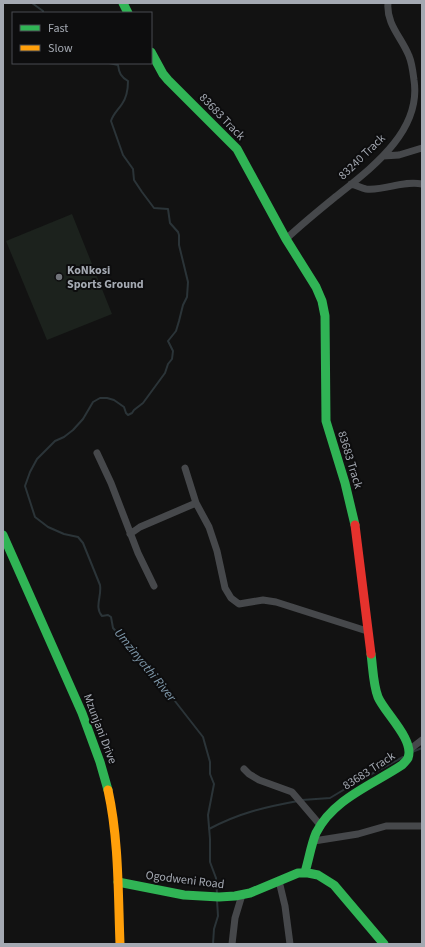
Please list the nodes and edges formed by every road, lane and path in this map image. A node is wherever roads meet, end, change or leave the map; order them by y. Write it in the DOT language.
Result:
graph roads {
  1 [pos="123,3"];
  2 [pos="388,3"];
  3 [pos="128,12"];
  4 [pos="152,54"];
  5 [pos="422,148"];
  6 [pos="382,156"];
  7 [pos="351,184"];
  8 [pos="422,184"];
  9 [pos="286,239"];
  10 [pos="97,453"];
  11 [pos="185,468"];
  12 [pos="196,503"];
  13 [pos="130,534"];
  14 [pos="3,535"];
  15 [pos="154,586"];
  16 [pos="367,631"];
  17 [pos="422,740"];
  18 [pos="409,750"];
  19 [pos="244,769"];
  20 [pos="321,826"];
  21 [pos="422,826"];
  22 [pos="314,840"];
  23 [pos="306,872"];
  24 [pos="279,881"];
  25 [pos="118,882"];
  26 [pos="242,895"];
  27 [pos="120,944"];
  28 [pos="232,944"];
  29 [pos="290,944"];
  30 [pos="384,944"];
  1 -- 3 [label="street"];
  2 -- 6 [label="street, 83240 Track"];
  4 -- 9 [label="street, 83683 Track"];
  5 -- 6 [label="street"];
  6 -- 7 [label="street, 83240 Track"];
  7 -- 8 [label="street"];
  7 -- 9 [label="street, 83240 Track"];
  9 -- 16 [label="street, 83683 Track"];
  10 -- 13 [label="street"];
  11 -- 12 [label="street"];
  12 -- 13 [label="street"];
  12 -- 16 [label="street"];
  13 -- 15 [label="street"];
  14 -- 25 [label="street, Mzunjani Drive"];
  16 -- 18 [label="street, 83683 Track"];
  17 -- 18 [label="street"];
  18 -- 20 [label="street, 83683 Track"];
  19 -- 20 [label="street"];
  20 -- 22 [label="street, 83683 Track"];
  21 -- 22 [label="street"];
  22 -- 23 [label="street, 83683 Track"];
  23 -- 24 [label="street, Ogodweni Road"];
  23 -- 30 [label="street"];
  24 -- 26 [label="street, Ogodweni Road"];
  24 -- 29 [label="street"];
  25 -- 26 [label="street, Ogodweni Road"];
  25 -- 27 [label="street, Mzunjani Drive"];
  26 -- 28 [label="street"];
}
